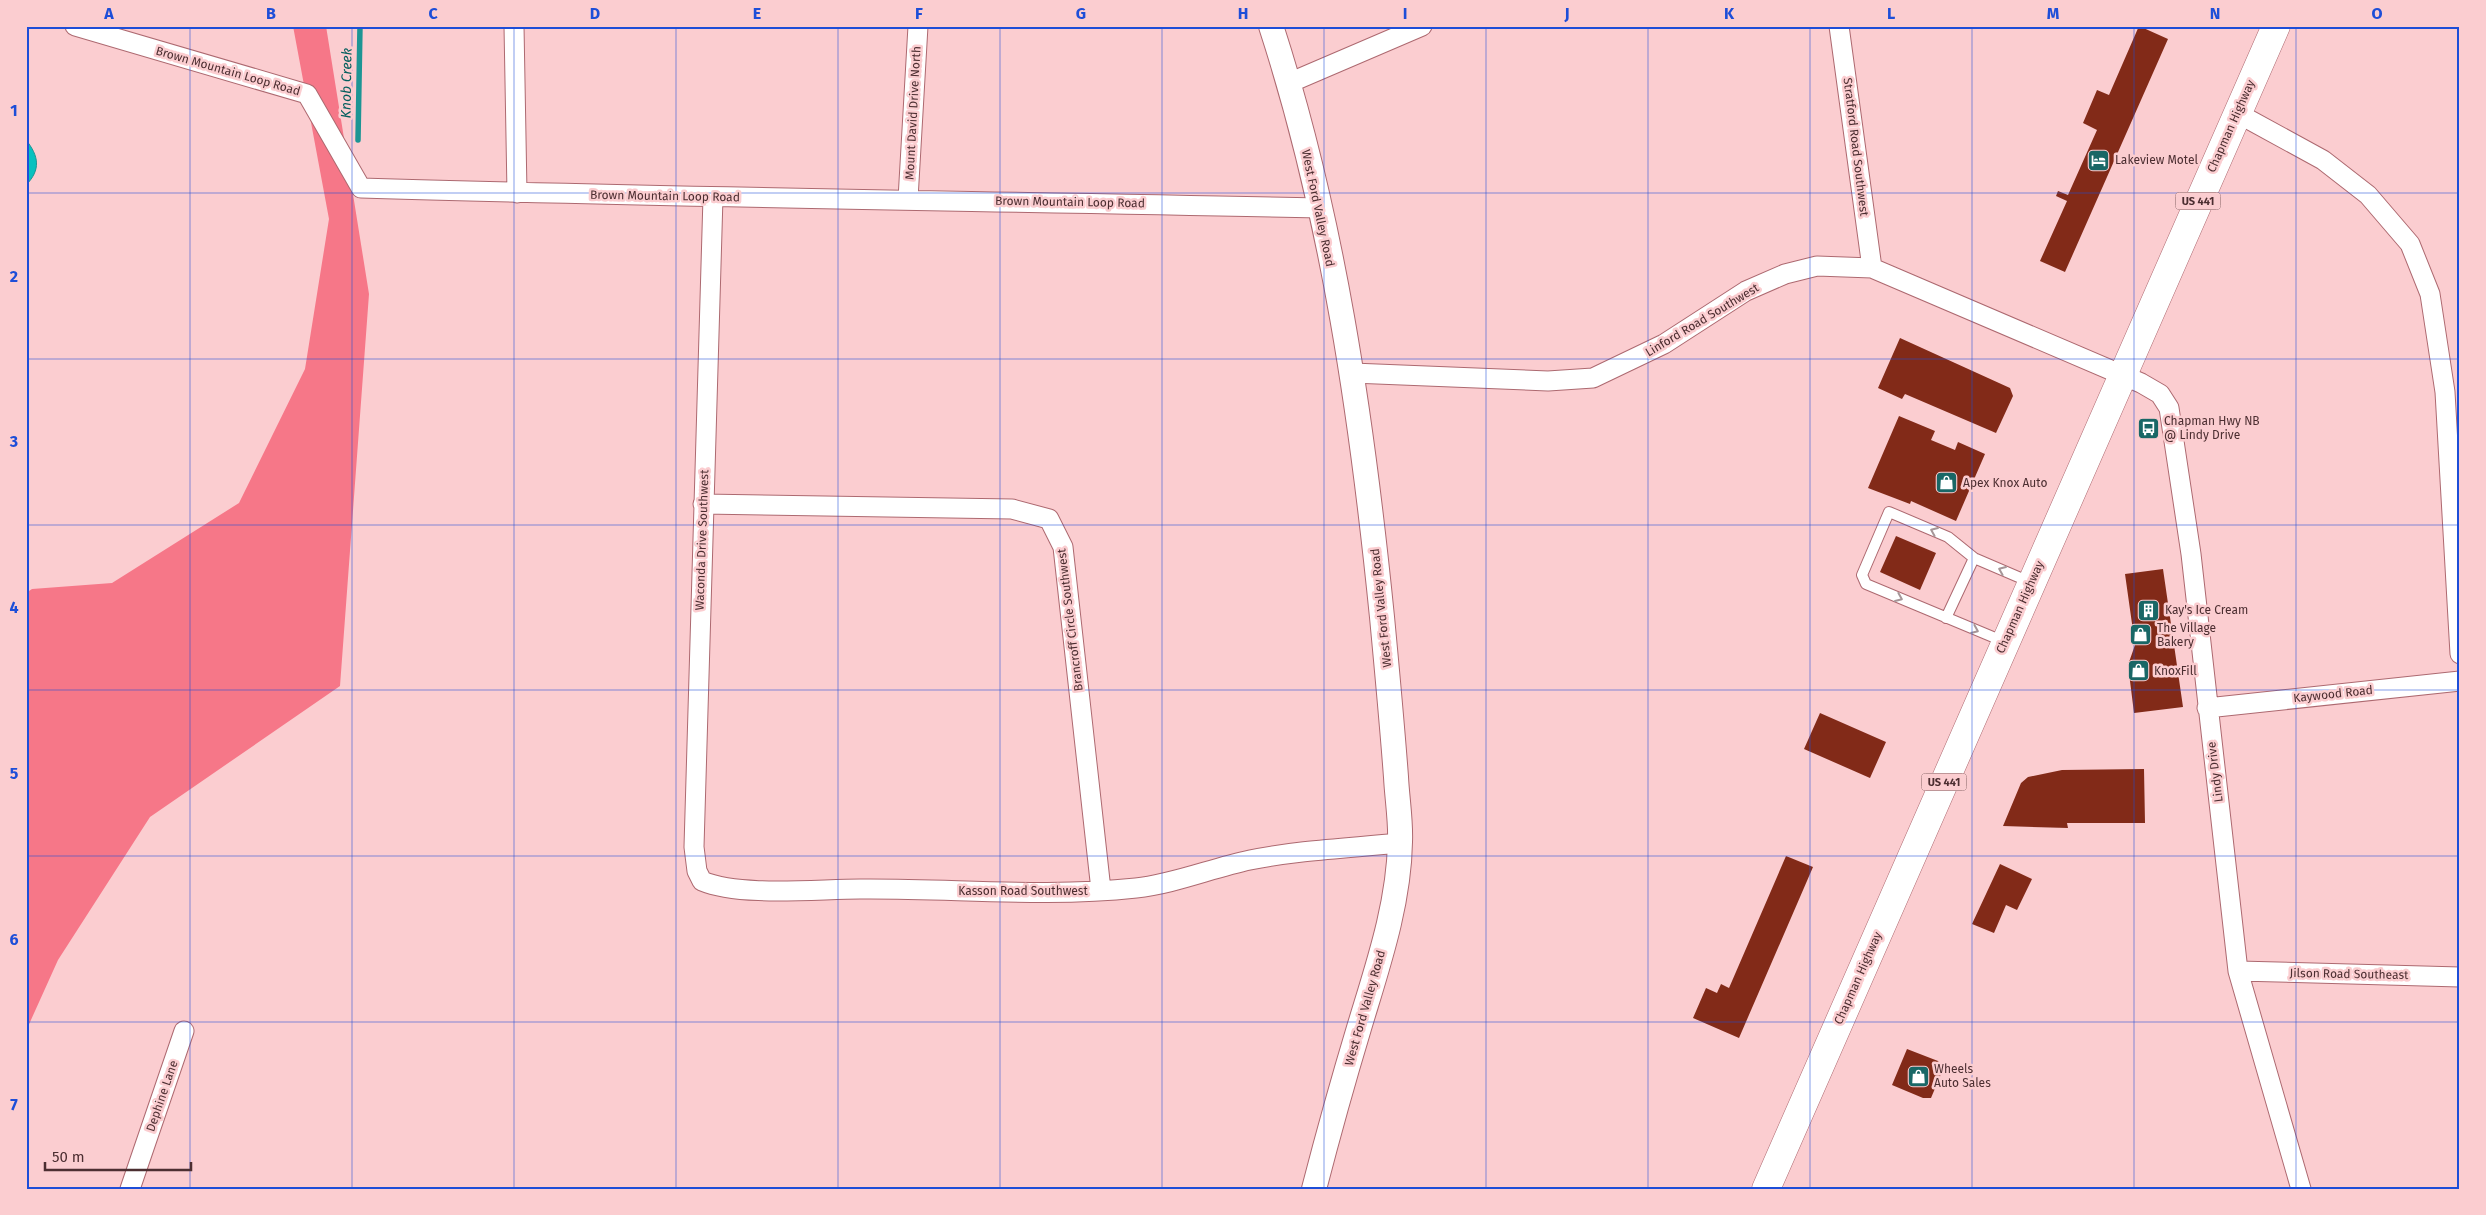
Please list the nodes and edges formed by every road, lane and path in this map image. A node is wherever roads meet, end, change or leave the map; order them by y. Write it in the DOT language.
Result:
graph roads {
  1 [pos="75,26"];
  2 [pos="514,26"];
  3 [pos="918,26"];
  4 [pos="1271,26"];
  5 [pos="1422,26"];
  6 [pos="1839,26"];
  7 [pos="2276,26"];
  8 [pos="1289,83"];
  9 [pos="2237,113"];
  10 [pos="517,193"];
  11 [pos="713,197"];
  12 [pos="908,199"];
  13 [pos="1320,208"];
  14 [pos="1872,268"];
  15 [pos="1352,373"];
  16 [pos="2121,375"];
  17 [pos="2452,391"];
  18 [pos="703,504"];
  19 [pos="1974,558"];
  20 [pos="2031,582"];
  21 [pos="1946,618"];
  22 [pos="2005,642"];
  23 [pos="2460,654"];
  24 [pos="2460,681"];
  25 [pos="2207,708"];
  26 [pos="1400,843"];
  27 [pos="702,881"];
  28 [pos="1101,890"];
  29 [pos="2238,971"];
  30 [pos="2460,977"];
  31 [pos="184,1031"];
  32 [pos="130,1189"];
  33 [pos="1314,1189"];
  34 [pos="1766,1189"];
  35 [pos="2301,1189"];
  1 -- 10 [label="street, Brown Mountain Loop Road"];
  2 -- 10 [label="street"];
  3 -- 12 [label="street, Mount David Drive North"];
  4 -- 8 [label="street, West Ford Valley Road"];
  5 -- 8 [label="street"];
  6 -- 14 [label="street, Stratford Road Southwest"];
  7 -- 9 [label="highway, Chapman Highway / US 441"];
  8 -- 13 [label="street, West Ford Valley Road"];
  9 -- 16 [label="highway, Chapman Highway / US 441"];
  9 -- 17 [label="street"];
  10 -- 11 [label="street, Brown Mountain Loop Road"];
  11 -- 12 [label="street, Brown Mountain Loop Road"];
  11 -- 18 [label="street, Waconda Drive Southwest"];
  12 -- 13 [label="street, Brown Mountain Loop Road"];
  13 -- 15 [label="street, West Ford Valley Road"];
  14 -- 15 [label="street, Linford Road Southwest"];
  14 -- 16 [label="street, Linford Road Southwest"];
  15 -- 26 [label="street, West Ford Valley Road"];
  16 -- 20 [label="highway, Chapman Highway / US 441"];
  16 -- 25 [label="street, Lindy Drive"];
  17 -- 23 [label="street"];
  18 -- 27 [label="street, Waconda Drive Southwest"];
  18 -- 28 [label="street, Brancroff Circle Southwest"];
  20 -- 19 [label="lane, one-way"];
  19 -- 21 [label="lane"];
  19 -- 21 [label="lane, one-way"];
  20 -- 22 [label="highway, Chapman Highway / US 441"];
  21 -- 22 [label="lane, one-way"];
  22 -- 34 [label="highway, Chapman Highway / US 441"];
  24 -- 25 [label="street, Kaywood Road"];
  25 -- 29 [label="street, Lindy Drive"];
  26 -- 28 [label="street, Kasson Road Southwest"];
  26 -- 33 [label="street, West Ford Valley Road"];
  27 -- 28 [label="street, Kasson Road Southwest"];
  29 -- 30 [label="street, Jilson Road Southeast"];
  29 -- 35 [label="street, Lindy Drive"];
  31 -- 32 [label="street, Dephine Lane"];
}
